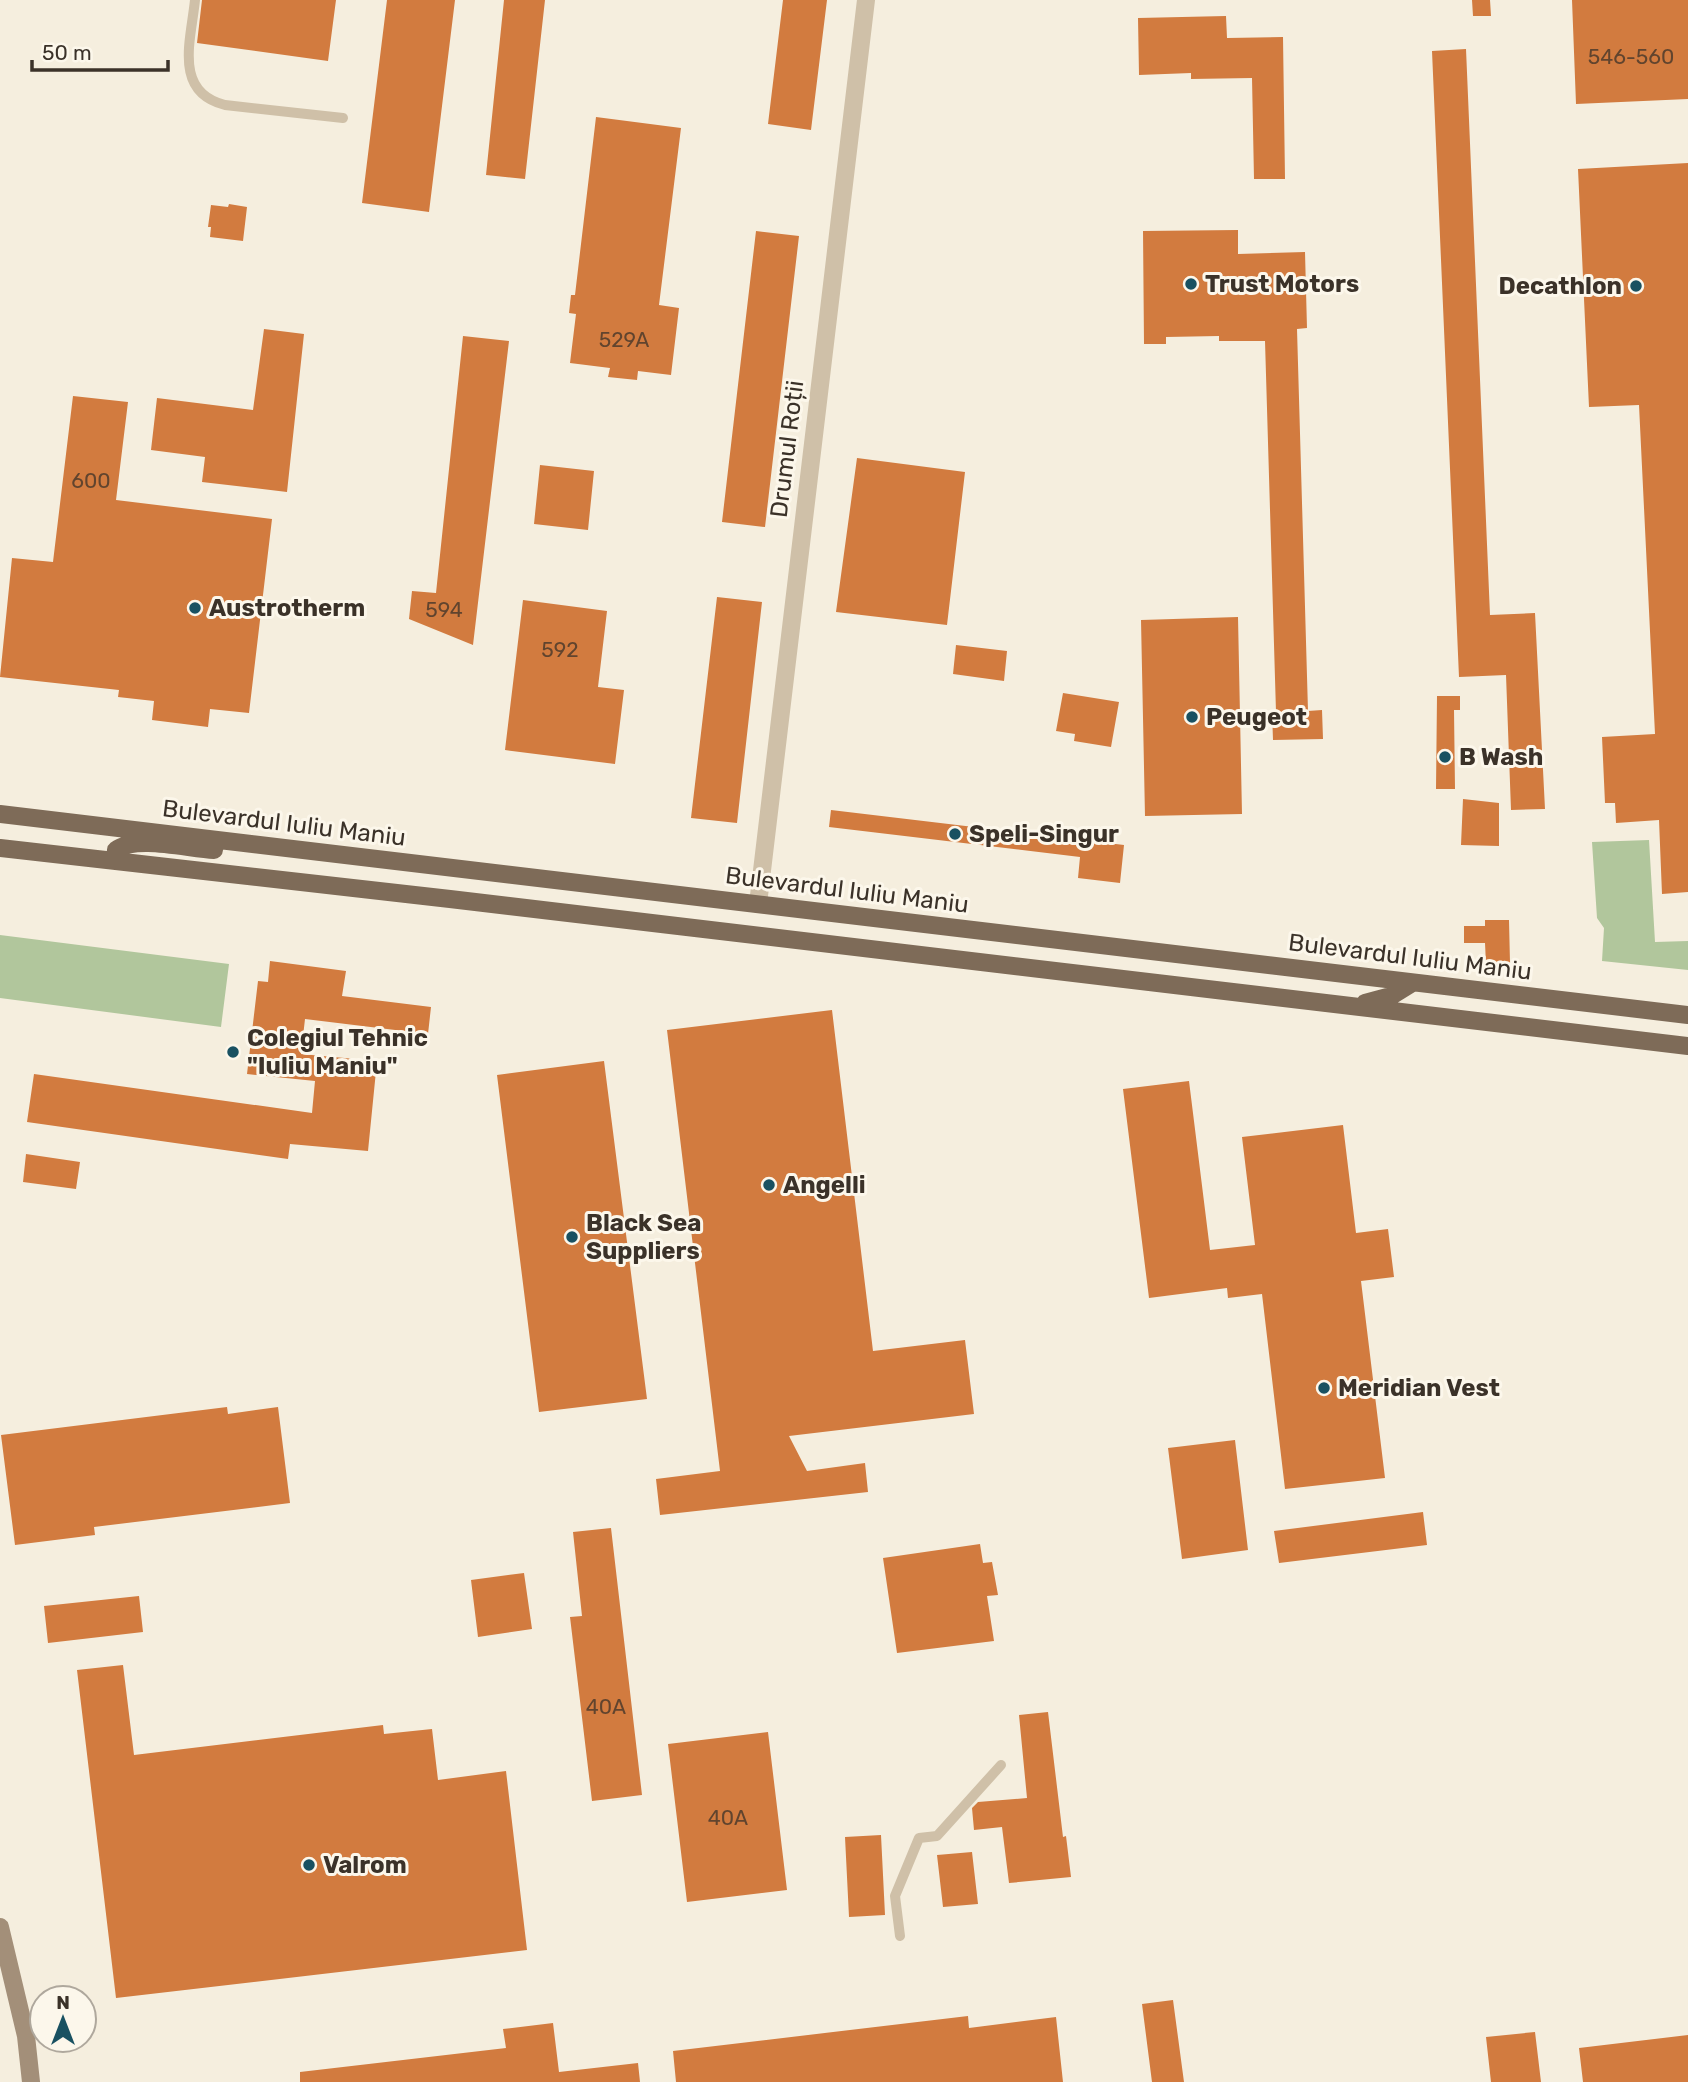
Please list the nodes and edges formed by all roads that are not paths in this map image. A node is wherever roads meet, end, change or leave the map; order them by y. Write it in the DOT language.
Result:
graph roads {
  1 [pos="195,0"];
  2 [pos="866,0"];
  3 [pos="343,118"];
  4 [pos="0,814"];
  5 [pos="252,844"];
  6 [pos="0,848"];
  7 [pos="115,861"];
  8 [pos="758,904"];
  9 [pos="1412,983"];
  10 [pos="1355,1006"];
  11 [pos="1688,1015"];
  12 [pos="1688,1046"];
  13 [pos="1001,1765"];
  14 [pos="0,1927"];
  15 [pos="900,1936"];
  16 [pos="31,2082"];
  1 -- 3 [label="lane"];
  2 -- 8 [label="street, Drumul Roții"];
  4 -- 5 [label="main road, Bulevardul Iuliu Maniu"];
  5 -- 7 [label="main road"];
  5 -- 8 [label="main road, Bulevardul Iuliu Maniu"];
  6 -- 7 [label="main road"];
  7 -- 10 [label="main road"];
  8 -- 9 [label="main road, Bulevardul Iuliu Maniu"];
  9 -- 10 [label="main road"];
  9 -- 11 [label="main road, Bulevardul Iuliu Maniu"];
  10 -- 12 [label="main road"];
  13 -- 15 [label="lane"];
  14 -- 16 [label="street"];
}
